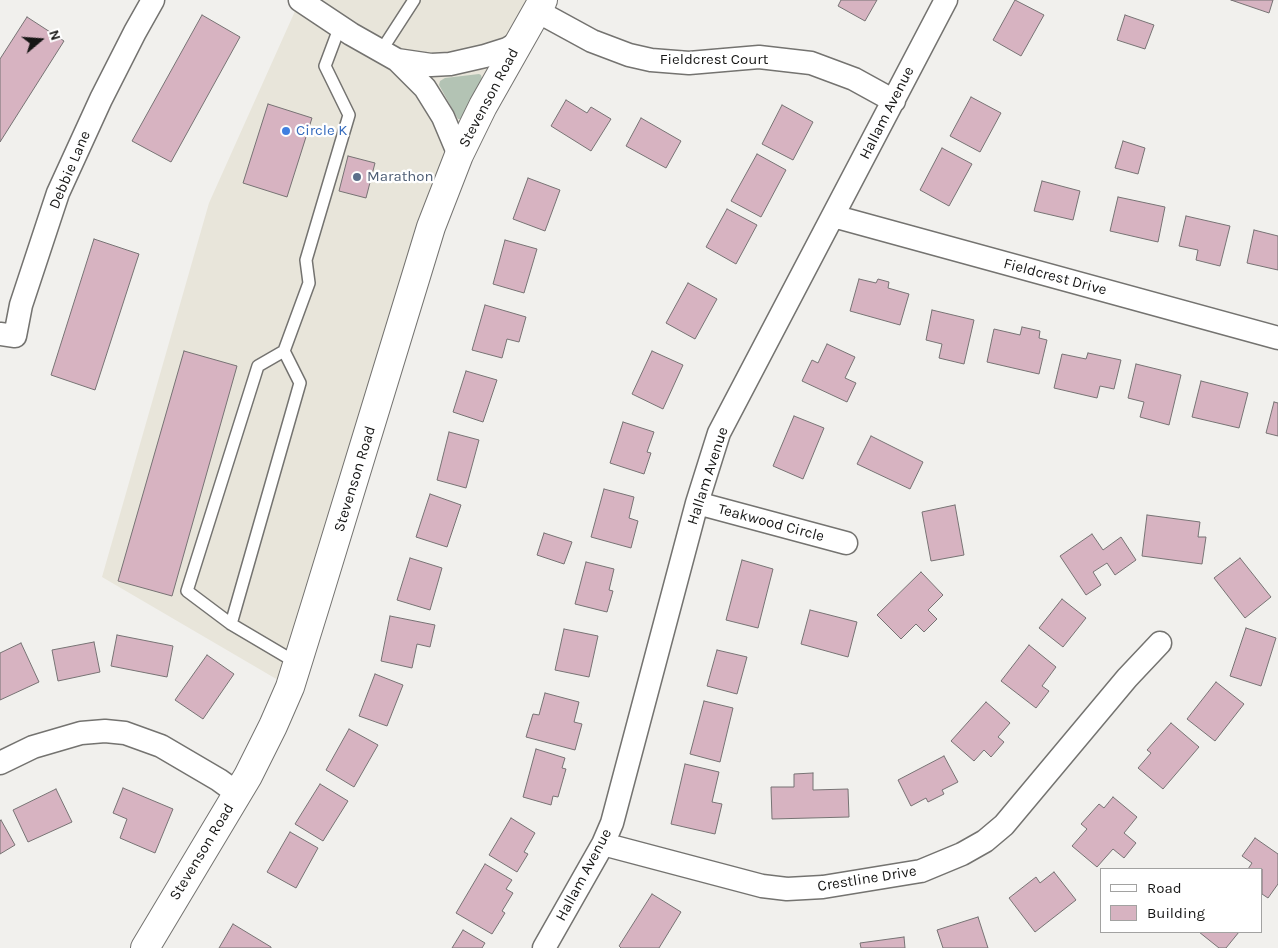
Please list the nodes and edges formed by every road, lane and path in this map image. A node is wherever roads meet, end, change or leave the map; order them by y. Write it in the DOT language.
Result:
graph roads {
  1 [pos="153,0"];
  2 [pos="300,0"];
  3 [pos="414,0"];
  4 [pos="946,0"];
  5 [pos="540,5"];
  6 [pos="340,26"];
  7 [pos="519,42"];
  8 [pos="389,55"];
  9 [pos="894,101"];
  10 [pos="458,155"];
  11 [pos="833,216"];
  12 [pos="0,334"];
  13 [pos="1278,338"];
  14 [pos="284,350"];
  15 [pos="697,503"];
  16 [pos="846,543"];
  17 [pos="231,624"];
  18 [pos="1160,643"];
  19 [pos="297,663"];
  20 [pos="0,763"];
  21 [pos="237,793"];
  22 [pos="603,844"];
  23 [pos="145,948"];
  24 [pos="544,948"];
  1 -- 12 [label="street, Debbie Lane"];
  2 -- 6 [label="street"];
  3 -- 8 [label="lane"];
  4 -- 9 [label="street, Hallam Avenue"];
  5 -- 7 [label="main road, Stevenson Road"];
  5 -- 9 [label="street, Fieldcrest Court"];
  6 -- 8 [label="street"];
  6 -- 14 [label="lane"];
  7 -- 8 [label="street"];
  7 -- 10 [label="main road, Stevenson Road"];
  8 -- 10 [label="street"];
  9 -- 11 [label="street, Hallam Avenue"];
  10 -- 19 [label="main road, Stevenson Road"];
  11 -- 13 [label="street, Fieldcrest Drive"];
  11 -- 15 [label="street, Hallam Avenue"];
  14 -- 17 [label="lane"];
  14 -- 17 [label="lane"];
  15 -- 16 [label="street, Teakwood Circle"];
  15 -- 22 [label="street, Hallam Avenue"];
  17 -- 19 [label="lane"];
  18 -- 22 [label="street, Crestline Drive"];
  19 -- 21 [label="main road, Stevenson Road"];
  20 -- 21 [label="street"];
  21 -- 23 [label="main road, Stevenson Road"];
  22 -- 24 [label="street, Hallam Avenue"];
}
